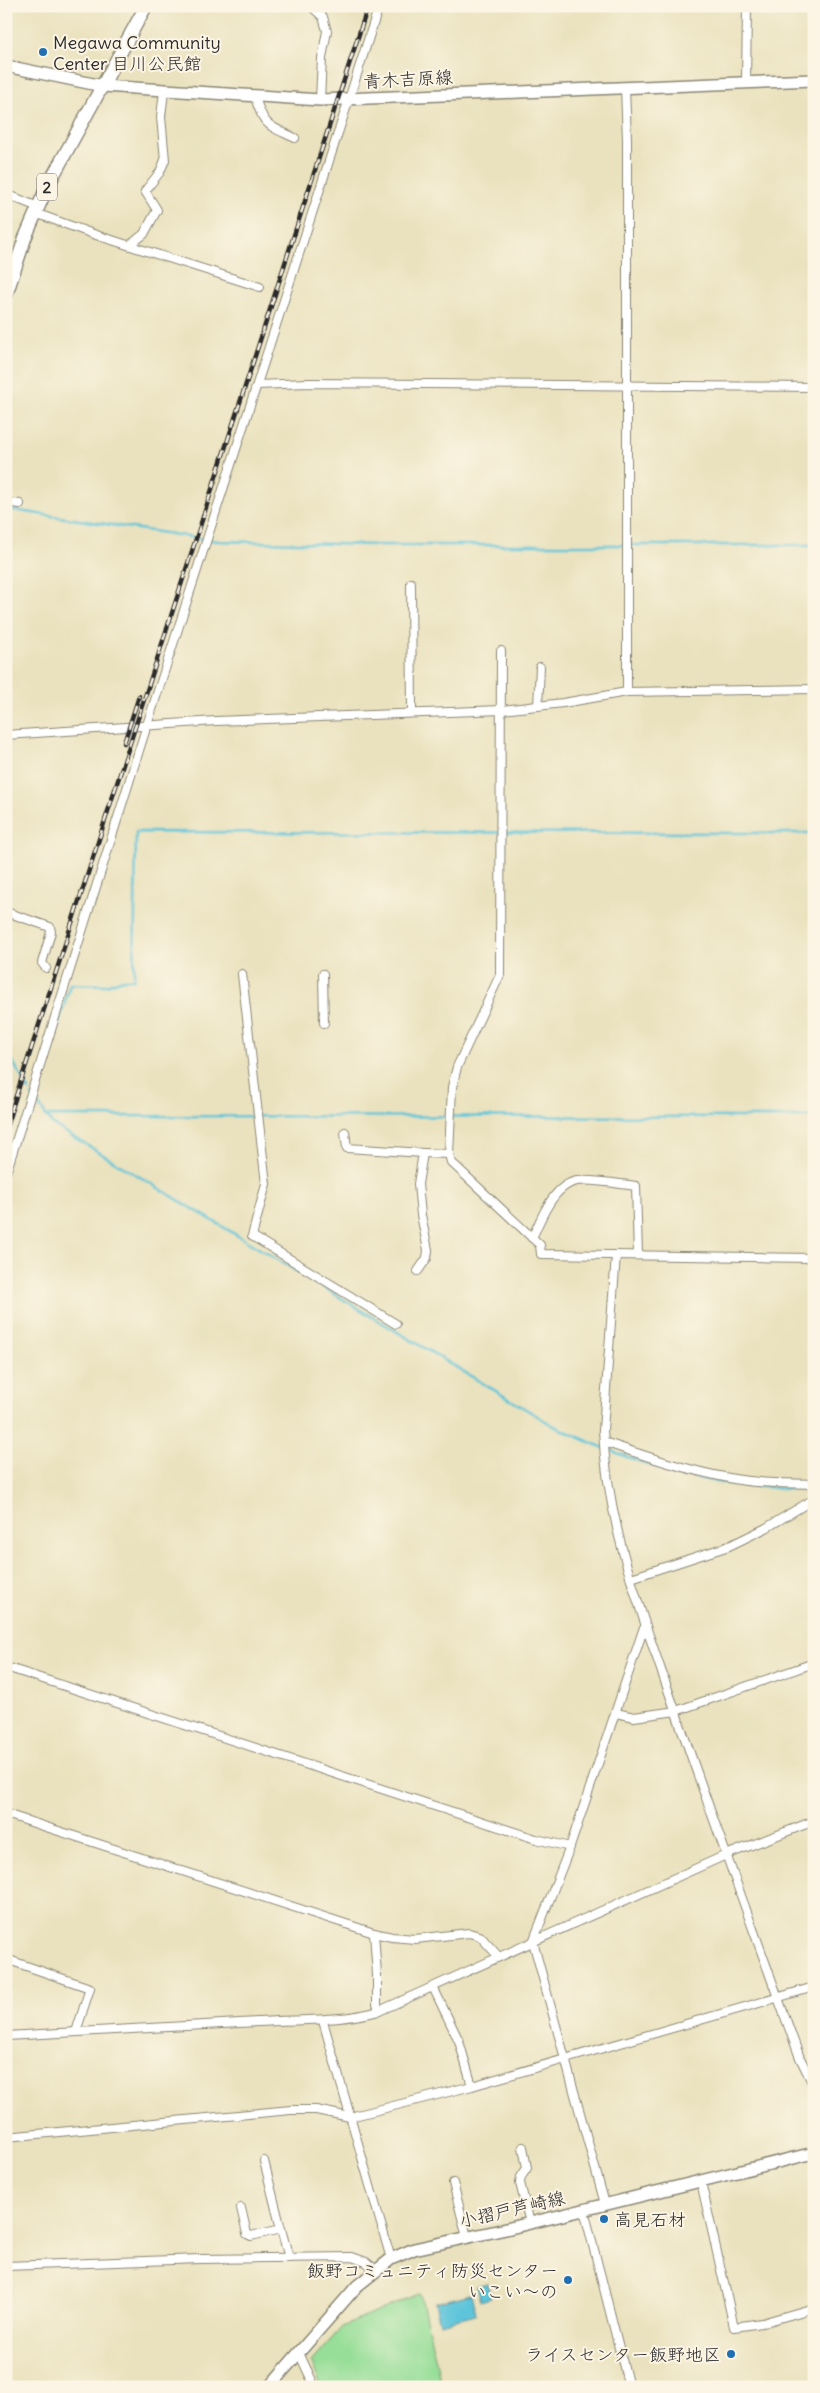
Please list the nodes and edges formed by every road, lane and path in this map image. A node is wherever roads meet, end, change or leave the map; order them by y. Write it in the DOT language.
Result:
graph roads {
  1 [pos="146,6"];
  2 [pos="311,6"];
  3 [pos="379,6"];
  4 [pos="747,6"];
  5 [pos="6,66"];
  6 [pos="814,80"];
  7 [pos="746,83"];
  8 [pos="103,86"];
  9 [pos="625,88"];
  10 [pos="164,91"];
  11 [pos="255,97"];
  12 [pos="349,99"];
  13 [pos="320,100"];
  14 [pos="295,138"];
  15 [pos="6,194"];
  16 [pos="36,210"];
  17 [pos="130,245"];
  18 [pos="260,287"];
  19 [pos="6,295"];
  20 [pos="257,385"];
  21 [pos="626,387"];
  22 [pos="814,387"];
  23 [pos="6,502"];
  24 [pos="20,504"];
  25 [pos="411,583"];
  26 [pos="502,651"];
  27 [pos="540,666"];
  28 [pos="814,690"];
  29 [pos="627,692"];
  30 [pos="538,706"];
  31 [pos="502,710"];
  32 [pos="412,713"];
  33 [pos="147,725"];
  34 [pos="6,736"];
  35 [pos="6,912"];
  36 [pos="46,968"];
  37 [pos="242,974"];
  38 [pos="323,974"];
  39 [pos="324,1023"];
  40 [pos="345,1132"];
  41 [pos="423,1153"];
  42 [pos="449,1154"];
  43 [pos="6,1173"];
  44 [pos="532,1238"];
  45 [pos="616,1255"];
  46 [pos="638,1255"];
  47 [pos="814,1258"];
  48 [pos="418,1271"];
  49 [pos="396,1324"];
  50 [pos="604,1442"];
  51 [pos="814,1484"];
  52 [pos="814,1499"];
  53 [pos="631,1578"];
  54 [pos="646,1626"];
  55 [pos="814,1663"];
  56 [pos="6,1667"];
  57 [pos="676,1711"];
  58 [pos="616,1713"];
  59 [pos="6,1814"];
  60 [pos="814,1821"];
  61 [pos="570,1847"];
  62 [pos="726,1855"];
  63 [pos="374,1933"];
  64 [pos="533,1942"];
  65 [pos="499,1957"];
  66 [pos="6,1959"];
  67 [pos="814,1987"];
  68 [pos="433,1988"];
  69 [pos="778,1998"];
  70 [pos="379,2011"];
  71 [pos="323,2021"];
  72 [pos="76,2032"];
  73 [pos="6,2036"];
  74 [pos="565,2059"];
  75 [pos="472,2086"];
  76 [pos="814,2086"];
  77 [pos="350,2117"];
  78 [pos="6,2137"];
  79 [pos="523,2147"];
  80 [pos="814,2153"];
  81 [pos="264,2160"];
  82 [pos="701,2182"];
  83 [pos="452,2183"];
  84 [pos="605,2204"];
  85 [pos="240,2208"];
  86 [pos="584,2210"];
  87 [pos="530,2223"];
  88 [pos="281,2229"];
  89 [pos="467,2237"];
  90 [pos="290,2258"];
  91 [pos="391,2259"];
  92 [pos="6,2266"];
  93 [pos="376,2269"];
  94 [pos="814,2308"];
  95 [pos="299,2353"];
  96 [pos="269,2387"];
  97 [pos="315,2387"];
  98 [pos="629,2387"];
  1 -- 8 [label="main road, 2"];
  2 -- 13 [label="street"];
  3 -- 12 [label="street"];
  4 -- 7 [label="street"];
  5 -- 8 [label="main road, 青木吉原線"];
  6 -- 7 [label="main road, 青木吉原線"];
  7 -- 9 [label="main road, 青木吉原線"];
  8 -- 10 [label="main road, 青木吉原線"];
  8 -- 16 [label="main road, 2"];
  9 -- 12 [label="main road, 青木吉原線"];
  9 -- 21 [label="street"];
  10 -- 11 [label="main road, 青木吉原線"];
  10 -- 17 [label="street"];
  11 -- 13 [label="main road, 青木吉原線"];
  11 -- 14 [label="street"];
  12 -- 13 [label="main road, 青木吉原線"];
  12 -- 20 [label="street"];
  15 -- 16 [label="street"];
  16 -- 17 [label="street"];
  16 -- 19 [label="main road, 2"];
  17 -- 18 [label="street"];
  20 -- 21 [label="street"];
  20 -- 33 [label="street"];
  21 -- 22 [label="street"];
  21 -- 29 [label="street"];
  23 -- 24 [label="street"];
  25 -- 32 [label="street"];
  26 -- 31 [label="street"];
  27 -- 30 [label="street"];
  28 -- 29 [label="street"];
  29 -- 30 [label="street"];
  30 -- 31 [label="street"];
  31 -- 32 [label="street"];
  31 -- 42 [label="street"];
  32 -- 33 [label="street"];
  33 -- 34 [label="street"];
  33 -- 43 [label="street"];
  35 -- 36 [label="street"];
  37 -- 49 [label="street"];
  38 -- 39 [label="street"];
  40 -- 41 [label="street"];
  41 -- 42 [label="street"];
  41 -- 48 [label="street"];
  42 -- 44 [label="street"];
  44 -- 45 [label="street"];
  44 -- 46 [label="street"];
  45 -- 46 [label="street"];
  45 -- 50 [label="street"];
  46 -- 47 [label="street"];
  50 -- 51 [label="street"];
  50 -- 53 [label="street"];
  52 -- 53 [label="street"];
  53 -- 54 [label="street"];
  54 -- 57 [label="street"];
  54 -- 58 [label="street"];
  55 -- 57 [label="street"];
  56 -- 61 [label="street"];
  57 -- 58 [label="street"];
  57 -- 62 [label="street"];
  58 -- 61 [label="street"];
  59 -- 63 [label="street"];
  60 -- 62 [label="street"];
  61 -- 64 [label="street"];
  62 -- 64 [label="street"];
  62 -- 69 [label="street"];
  63 -- 65 [label="street"];
  63 -- 70 [label="street"];
  64 -- 65 [label="street"];
  64 -- 74 [label="street"];
  65 -- 68 [label="street"];
  66 -- 72 [label="street"];
  67 -- 69 [label="street"];
  68 -- 70 [label="street"];
  68 -- 75 [label="street"];
  69 -- 74 [label="street"];
  69 -- 76 [label="street"];
  70 -- 71 [label="street"];
  71 -- 72 [label="street"];
  71 -- 77 [label="street"];
  72 -- 73 [label="street"];
  74 -- 75 [label="street"];
  74 -- 84 [label="street"];
  75 -- 77 [label="street"];
  77 -- 78 [label="street"];
  77 -- 91 [label="street"];
  79 -- 87 [label="street"];
  80 -- 82 [label="main road, 小摺戸芦崎線"];
  81 -- 88 [label="street"];
  82 -- 84 [label="main road, 小摺戸芦崎線"];
  82 -- 94 [label="street"];
  83 -- 89 [label="street"];
  84 -- 86 [label="main road, 小摺戸芦崎線"];
  85 -- 88 [label="street"];
  86 -- 87 [label="main road, 小摺戸芦崎線"];
  86 -- 98 [label="street"];
  87 -- 89 [label="main road, 小摺戸芦崎線"];
  88 -- 90 [label="street"];
  89 -- 91 [label="main road, 小摺戸芦崎線"];
  90 -- 92 [label="street"];
  90 -- 93 [label="street"];
  91 -- 93 [label="main road, 小摺戸芦崎線"];
  93 -- 95 [label="main road, 小摺戸芦崎線"];
  95 -- 96 [label="main road, 小摺戸芦崎線"];
  95 -- 97 [label="street"];
}
